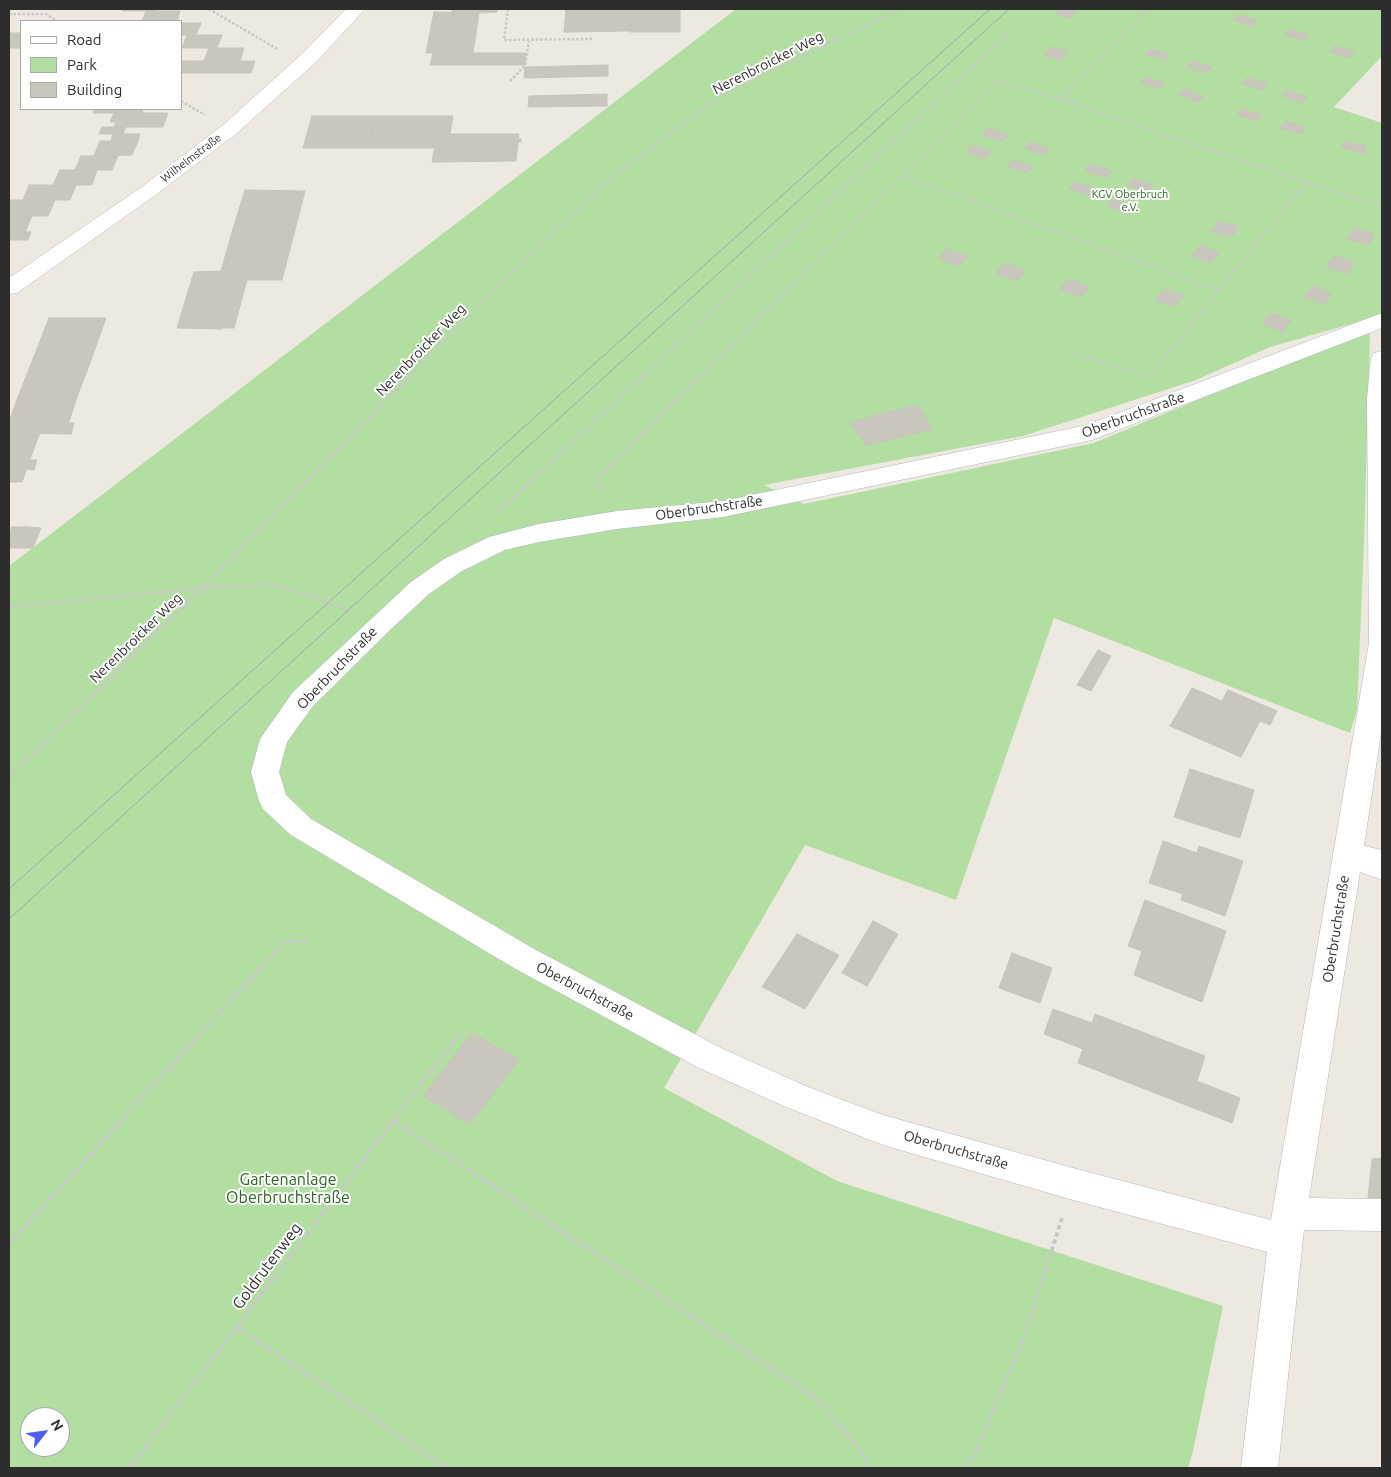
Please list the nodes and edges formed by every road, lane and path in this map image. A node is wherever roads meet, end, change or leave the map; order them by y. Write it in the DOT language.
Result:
graph roads {
  1 [pos="209,9"];
  2 [pos="356,9"];
  3 [pos="508,9"];
  4 [pos="900,9"];
  5 [pos="1149,9"];
  6 [pos="9,14"];
  7 [pos="56,20"];
  8 [pos="1010,32"];
  9 [pos="592,40"];
  10 [pos="529,41"];
  11 [pos="309,58"];
  12 [pos="510,81"];
  13 [pos="1060,99"];
  14 [pos="224,106"];
  15 [pos="246,114"];
  16 [pos="902,176"];
  17 [pos="1306,182"];
  18 [pos="1382,206"];
  19 [pos="9,288"];
  20 [pos="1219,290"];
  21 [pos="1382,320"];
  22 [pos="1071,353"];
  23 [pos="1382,358"];
  24 [pos="495,514"];
  25 [pos="617,520"];
  26 [pos="202,588"];
  27 [pos="9,608"];
  28 [pos="382,622"];
  29 [pos="1382,643"];
  30 [pos="9,777"];
  31 [pos="1348,855"];
  32 [pos="1382,862"];
  33 [pos="1382,868"];
  34 [pos="308,941"];
  35 [pos="461,1031"];
  36 [pos="392,1120"];
  37 [pos="1073,1184"];
  38 [pos="1382,1215"];
  39 [pos="1288,1227"];
  40 [pos="9,1244"];
  41 [pos="237,1327"];
  42 [pos="130,1468"];
  43 [pos="446,1468"];
  44 [pos="870,1468"];
  45 [pos="969,1468"];
  46 [pos="1260,1468"];
  1 -- 11 [label="path"];
  2 -- 11 [label="street, Wilhelmstraße"];
  3 -- 10 [label="path"];
  4 -- 26 [label="path, Nerenbroicker Weg"];
  5 -- 13 [label="path"];
  6 -- 7 [label="path"];
  8 -- 24 [label="path"];
  9 -- 10 [label="path"];
  10 -- 12 [label="path"];
  11 -- 15 [label="street, Wilhelmstraße"];
  13 -- 16 [label="path"];
  13 -- 17 [label="path"];
  14 -- 15 [label="street"];
  15 -- 19 [label="street, Wilhelmstraße"];
  16 -- 20 [label="path"];
  16 -- 25 [label="path"];
  17 -- 18 [label="path"];
  17 -- 20 [label="path"];
  20 -- 22 [label="path"];
  21 -- 25 [label="street, Oberbruchstraße"];
  23 -- 29 [label="street, Oberbruchstraße"];
  25 -- 28 [label="street, Oberbruchstraße"];
  26 -- 27 [label="path"];
  26 -- 28 [label="path"];
  26 -- 30 [label="path, Nerenbroicker Weg"];
  28 -- 37 [label="street, Oberbruchstraße"];
  29 -- 31 [label="street, Oberbruchstraße"];
  31 -- 32 [label="street"];
  31 -- 33 [label="street"];
  31 -- 39 [label="street, Oberbruchstraße"];
  34 -- 40 [label="path"];
  35 -- 36 [label="path, Goldrutenweg"];
  36 -- 41 [label="path, Goldrutenweg"];
  36 -- 44 [label="path"];
  37 -- 39 [label="street, Oberbruchstraße"];
  37 -- 45 [label="path"];
  38 -- 39 [label="street, Oberbruchstraße"];
  39 -- 46 [label="street, Oberbruchstraße"];
  41 -- 42 [label="path, Goldrutenweg"];
  41 -- 43 [label="path"];
}
